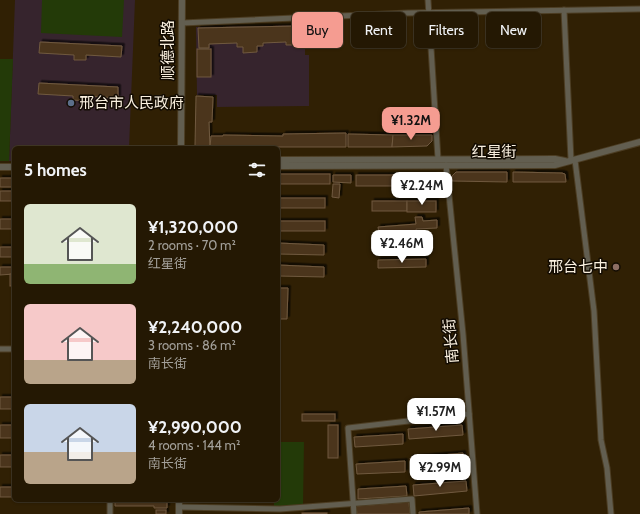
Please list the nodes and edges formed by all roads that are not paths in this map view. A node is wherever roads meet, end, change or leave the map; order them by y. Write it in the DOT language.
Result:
graph roads {
  1 [pos="182,0"];
  2 [pos="428,0"];
  3 [pos="640,9"];
  4 [pos="564,10"];
  5 [pos="428,12"];
  6 [pos="414,13"];
  7 [pos="182,23"];
  8 [pos="430,48"];
  9 [pos="640,142"];
  10 [pos="181,146"];
  11 [pos="438,159"];
  12 [pos="280,160"];
  13 [pos="570,160"];
  14 [pos="446,165"];
  15 [pos="280,166"];
  16 [pos="0,167"];
  17 [pos="12,167"];
  18 [pos="0,349"];
  19 [pos="12,349"];
  20 [pos="469,414"];
  21 [pos="110,502"];
  22 [pos="354,504"];
  23 [pos="179,511"];
  24 [pos="280,511"];
  25 [pos="110,514"];
  26 [pos="354,514"];
  27 [pos="413,514"];
  28 [pos="477,514"];
  29 [pos="611,514"];
  1 -- 7 [label="street, 顺德北路"];
  2 -- 5 [label="street"];
  3 -- 4 [label="street"];
  4 -- 5 [label="street"];
  4 -- 13 [label="street"];
  6 -- 7 [label="street"];
  7 -- 10 [label="street, 顺德北路"];
  8 -- 11 [label="street"];
  9 -- 13 [label="street, 红星街"];
  11 -- 12 [label="street, 红星街"];
  11 -- 13 [label="street, 红星街"];
  13 -- 14 [label="street, 红星街"];
  13 -- 29 [label="street"];
  14 -- 15 [label="street, 红星街"];
  14 -- 20 [label="street, 南长街"];
  16 -- 17 [label="street"];
  18 -- 19 [label="street"];
  20 -- 22 [label="street"];
  20 -- 28 [label="street, 南长街"];
  21 -- 25 [label="street"];
  22 -- 24 [label="street"];
  22 -- 26 [label="street"];
  22 -- 27 [label="street"];
  23 -- 24 [label="street"];
}
